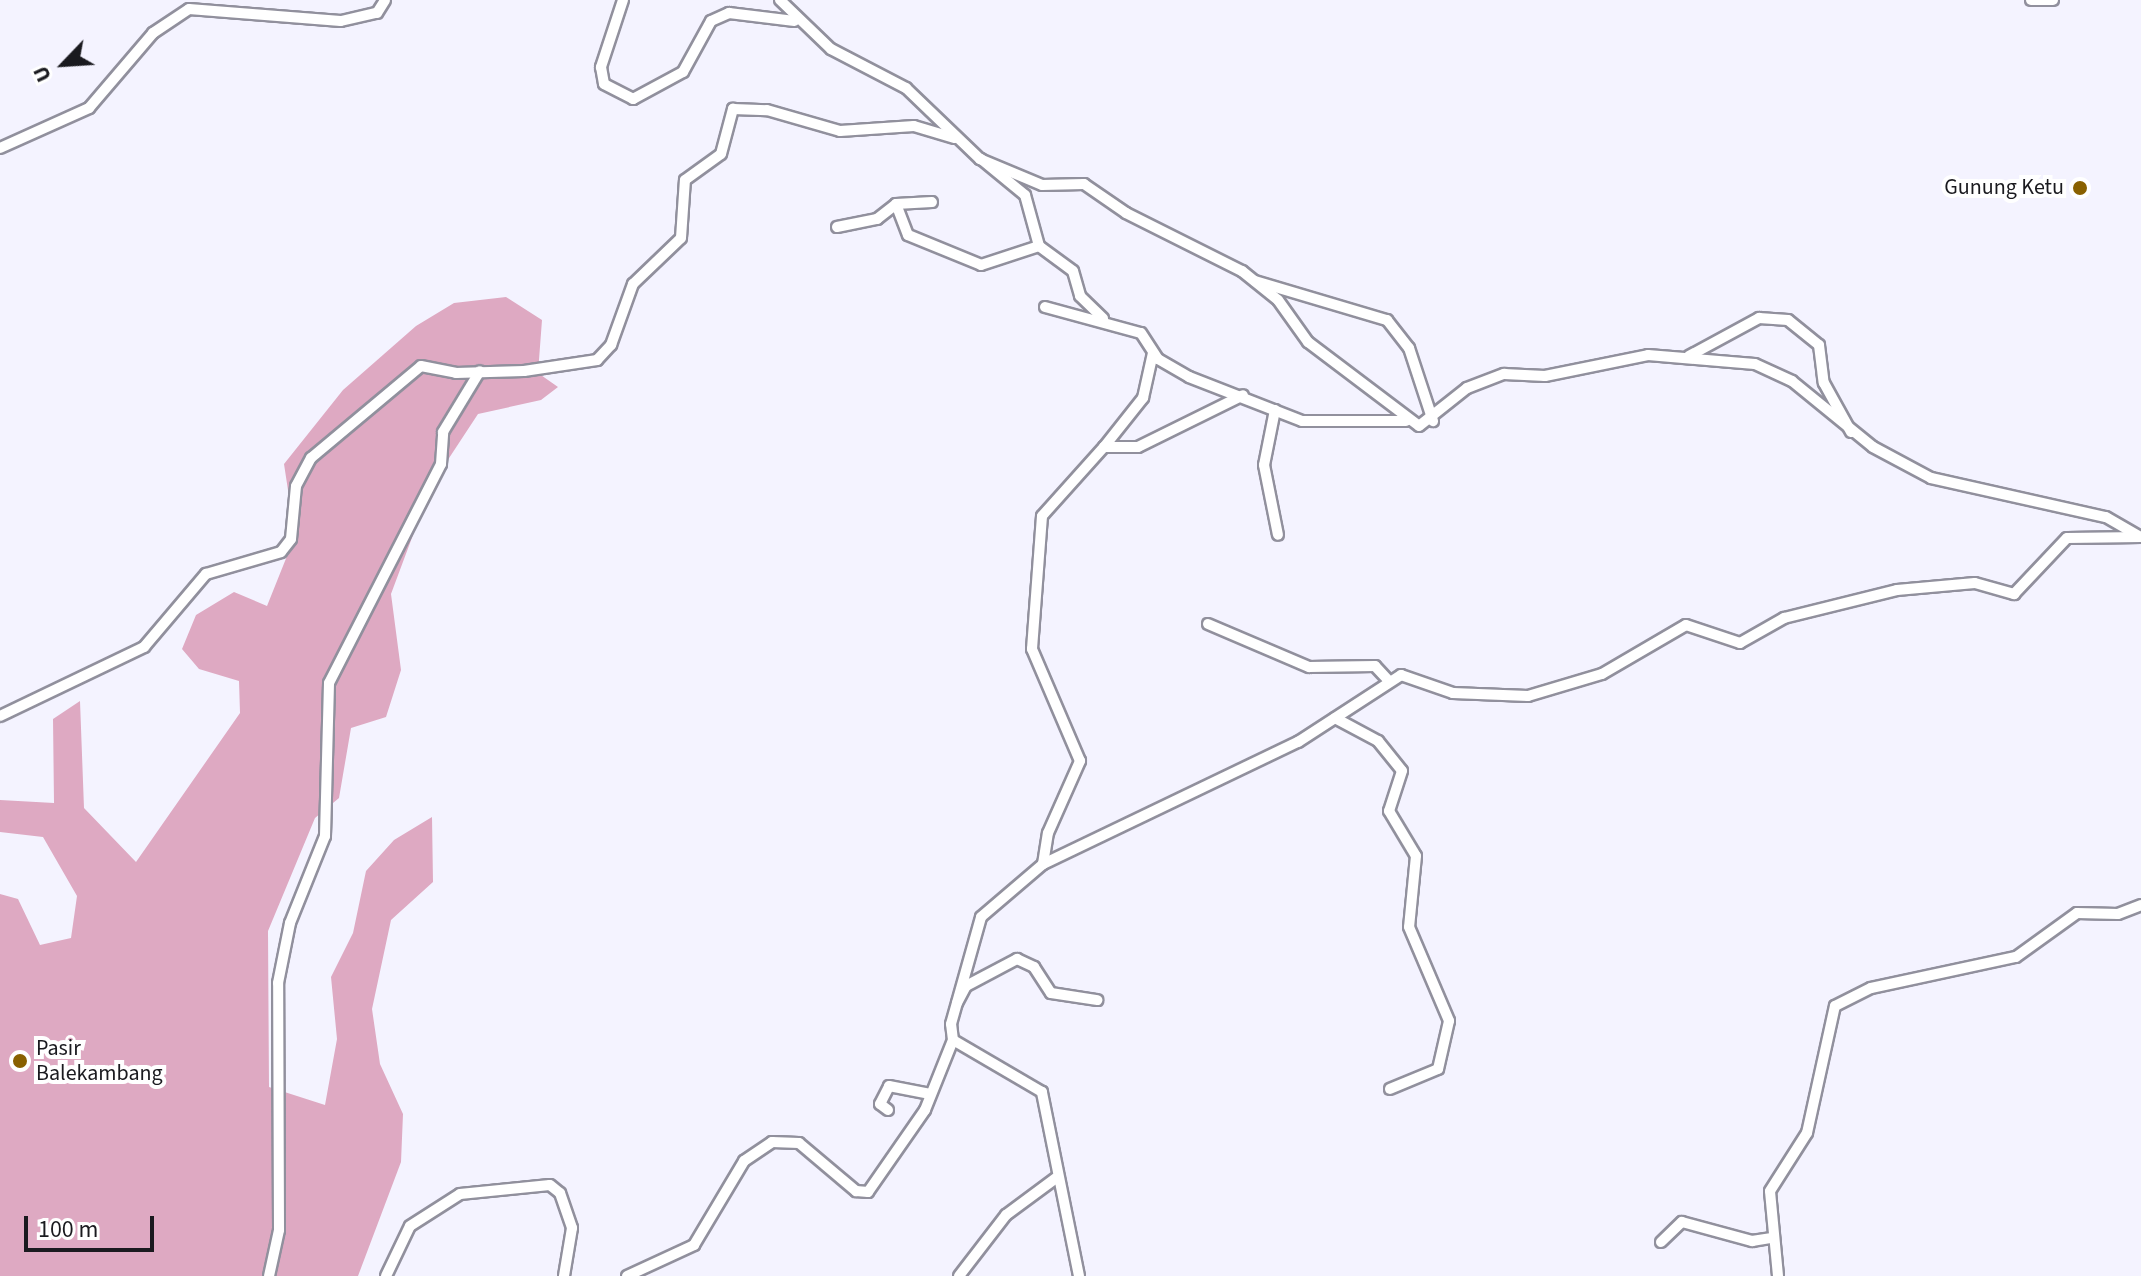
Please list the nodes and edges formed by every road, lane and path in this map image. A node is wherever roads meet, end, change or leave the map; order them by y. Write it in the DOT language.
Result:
graph roads {
  1 [pos="385,0"];
  2 [pos="623,0"];
  3 [pos="780,0"];
  4 [pos="2031,0"];
  5 [pos="2053,0"];
  6 [pos="795,21"];
  7 [pos="956,138"];
  8 [pos="0,148"];
  9 [pos="980,159"];
  10 [pos="932,202"];
  11 [pos="896,204"];
  12 [pos="837,227"];
  13 [pos="1039,246"];
  14 [pos="1255,281"];
  15 [pos="1045,307"];
  16 [pos="1103,318"];
  17 [pos="1153,353"];
  18 [pos="1686,357"];
  19 [pos="480,371"];
  20 [pos="1243,395"];
  21 [pos="1275,410"];
  22 [pos="1408,421"];
  23 [pos="1433,421"];
  24 [pos="1851,432"];
  25 [pos="1104,447"];
  26 [pos="1278,535"];
  27 [pos="2140,537"];
  28 [pos="1208,624"];
  29 [pos="1388,680"];
  30 [pos="0,716"];
  31 [pos="1335,718"];
  32 [pos="1043,864"];
  33 [pos="2141,905"];
  34 [pos="1097,1000"];
  35 [pos="950,1016"];
  36 [pos="953,1040"];
  37 [pos="1390,1089"];
  38 [pos="930,1094"];
  39 [pos="888,1110"];
  40 [pos="1056,1178"];
  41 [pos="1772,1238"];
  42 [pos="1661,1242"];
  43 [pos="269,1276"];
  44 [pos="386,1276"];
  45 [pos="564,1276"];
  46 [pos="627,1276"];
  47 [pos="959,1276"];
  48 [pos="1079,1276"];
  49 [pos="1778,1276"];
  1 -- 8 [label="street"];
  2 -- 6 [label="street"];
  3 -- 6 [label="street"];
  4 -- 5 [label="street"];
  6 -- 7 [label="street"];
  7 -- 9 [label="street"];
  7 -- 19 [label="street"];
  9 -- 13 [label="street"];
  9 -- 14 [label="street"];
  10 -- 11 [label="street"];
  11 -- 12 [label="street"];
  11 -- 13 [label="street"];
  13 -- 16 [label="street"];
  14 -- 22 [label="street"];
  14 -- 23 [label="street"];
  15 -- 16 [label="street"];
  16 -- 17 [label="street"];
  17 -- 20 [label="street"];
  17 -- 25 [label="street"];
  18 -- 23 [label="street"];
  18 -- 24 [label="street"];
  18 -- 24 [label="street"];
  19 -- 30 [label="street"];
  19 -- 43 [label="street"];
  20 -- 21 [label="street"];
  20 -- 25 [label="street"];
  21 -- 22 [label="street"];
  21 -- 26 [label="street"];
  22 -- 23 [label="street"];
  24 -- 27 [label="street"];
  25 -- 32 [label="street"];
  27 -- 29 [label="street"];
  28 -- 29 [label="street"];
  29 -- 31 [label="street"];
  31 -- 32 [label="street"];
  31 -- 37 [label="street"];
  32 -- 35 [label="street"];
  33 -- 41 [label="street"];
  34 -- 35 [label="street"];
  35 -- 36 [label="street"];
  36 -- 38 [label="street"];
  36 -- 40 [label="street"];
  38 -- 39 [label="street"];
  38 -- 46 [label="street"];
  40 -- 47 [label="street"];
  40 -- 48 [label="street"];
  41 -- 42 [label="street"];
  41 -- 49 [label="street"];
  44 -- 45 [label="street"];
}
